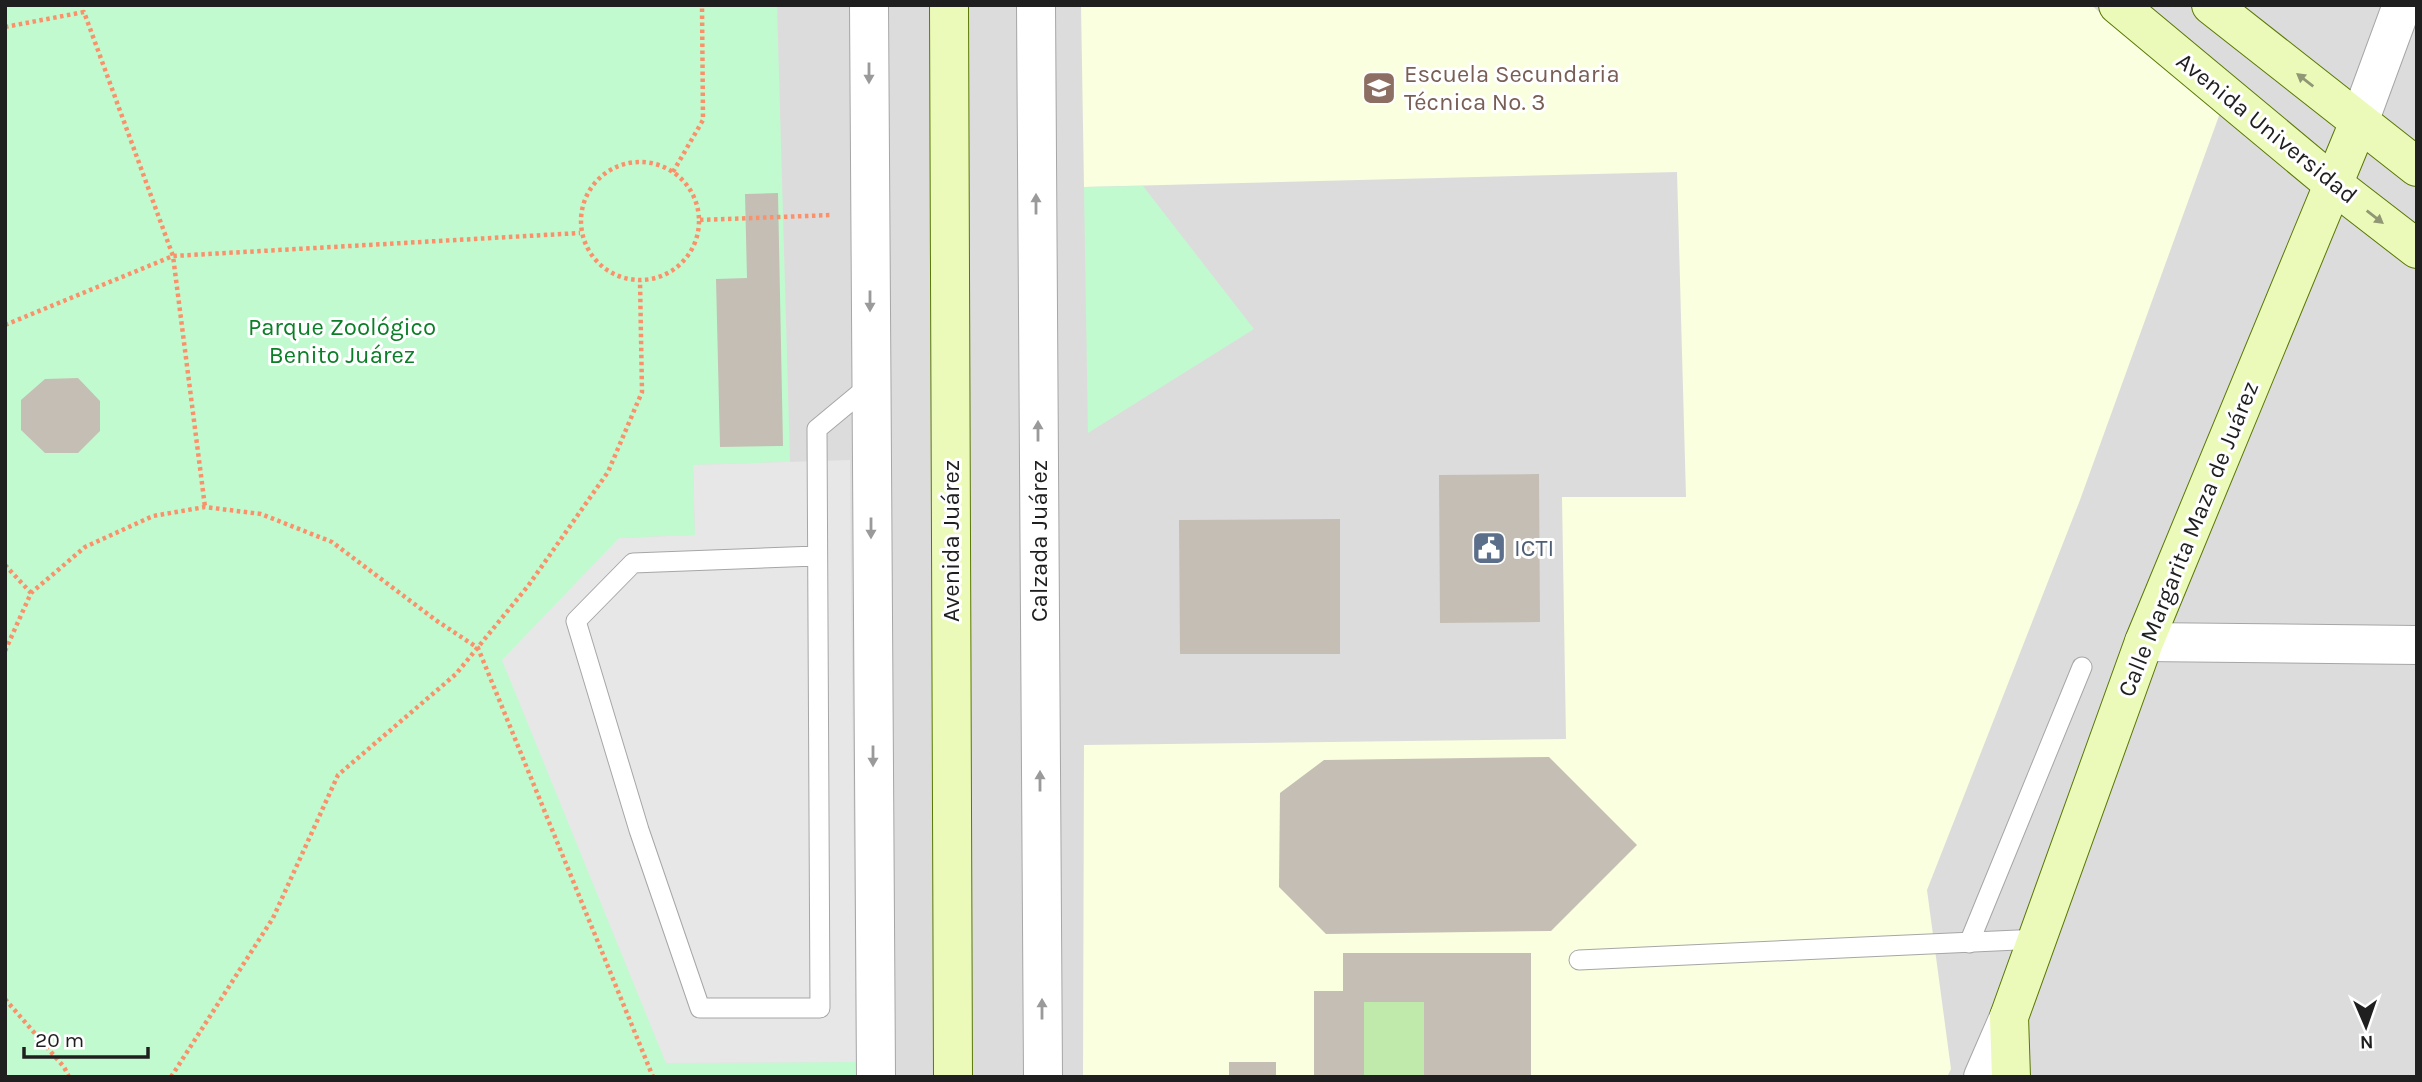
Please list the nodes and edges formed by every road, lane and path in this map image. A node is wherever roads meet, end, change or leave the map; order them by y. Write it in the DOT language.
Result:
graph roads {
  1 [pos="702,5"];
  2 [pos="869,5"];
  3 [pos="949,5"];
  4 [pos="1036,5"];
  5 [pos="2118,5"];
  6 [pos="2211,5"];
  7 [pos="2402,5"];
  8 [pos="5,27"];
  9 [pos="2359,122"];
  10 [pos="2417,167"];
  11 [pos="673,172"];
  12 [pos="2333,184"];
  13 [pos="869,214"];
  14 [pos="700,220"];
  15 [pos="580,233"];
  16 [pos="2417,249"];
  17 [pos="173,256"];
  18 [pos="640,281"];
  19 [pos="5,325"];
  20 [pos="870,385"];
  21 [pos="205,507"];
  22 [pos="816,556"];
  23 [pos="5,565"];
  24 [pos="31,593"];
  25 [pos="2144,642"];
  26 [pos="2417,645"];
  27 [pos="478,648"];
  28 [pos="5,651"];
  29 [pos="2082,667"];
  30 [pos="2037,939"];
  31 [pos="1969,943"];
  32 [pos="1579,960"];
  33 [pos="5,999"];
  34 [pos="2009,1017"];
  35 [pos="69,1077"];
  36 [pos="171,1077"];
  37 [pos="653,1077"];
  38 [pos="876,1077"];
  39 [pos="953,1077"];
  40 [pos="1043,1077"];
  41 [pos="1983,1077"];
  42 [pos="2011,1077"];
  1 -- 11 [label="path"];
  2 -- 13 [label="street, one-way"];
  3 -- 39 [label="street, Avenida Juárez"];
  40 -- 4 [label="street, Calzada Juárez, one-way"];
  5 -- 12 [label="street, Avenida Universidad"];
  9 -- 6 [label="street, one-way"];
  7 -- 9 [label="street, Calle Margarita Maza de Juárez"];
  8 -- 17 [label="path"];
  9 -- 10 [label="street"];
  9 -- 12 [label="street, Calle Margarita Maza de Juárez"];
  11 -- 14 [label="path"];
  11 -- 15 [label="path"];
  12 -- 16 [label="street, Avenida Universidad, one-way"];
  12 -- 25 [label="street, Calle Margarita Maza de Juárez"];
  13 -- 14 [label="path"];
  13 -- 20 [label="street, one-way"];
  14 -- 18 [label="path"];
  15 -- 17 [label="path"];
  15 -- 18 [label="path"];
  17 -- 19 [label="path"];
  17 -- 21 [label="path"];
  18 -- 27 [label="path"];
  20 -- 22 [label="lane"];
  20 -- 38 [label="street, one-way"];
  21 -- 24 [label="path"];
  21 -- 27 [label="path"];
  22 -- 22 [label="lane"];
  23 -- 24 [label="path"];
  24 -- 28 [label="path"];
  25 -- 26 [label="street"];
  25 -- 30 [label="street, Calle Margarita Maza de Juárez"];
  27 -- 36 [label="path"];
  27 -- 37 [label="path"];
  29 -- 31 [label="lane"];
  30 -- 31 [label="lane"];
  30 -- 34 [label="street, Calle Margarita Maza de Juárez"];
  31 -- 32 [label="lane"];
  33 -- 35 [label="path"];
  34 -- 41 [label="street, Calle Margarita Maza de Juárez"];
  34 -- 42 [label="street"];
}
